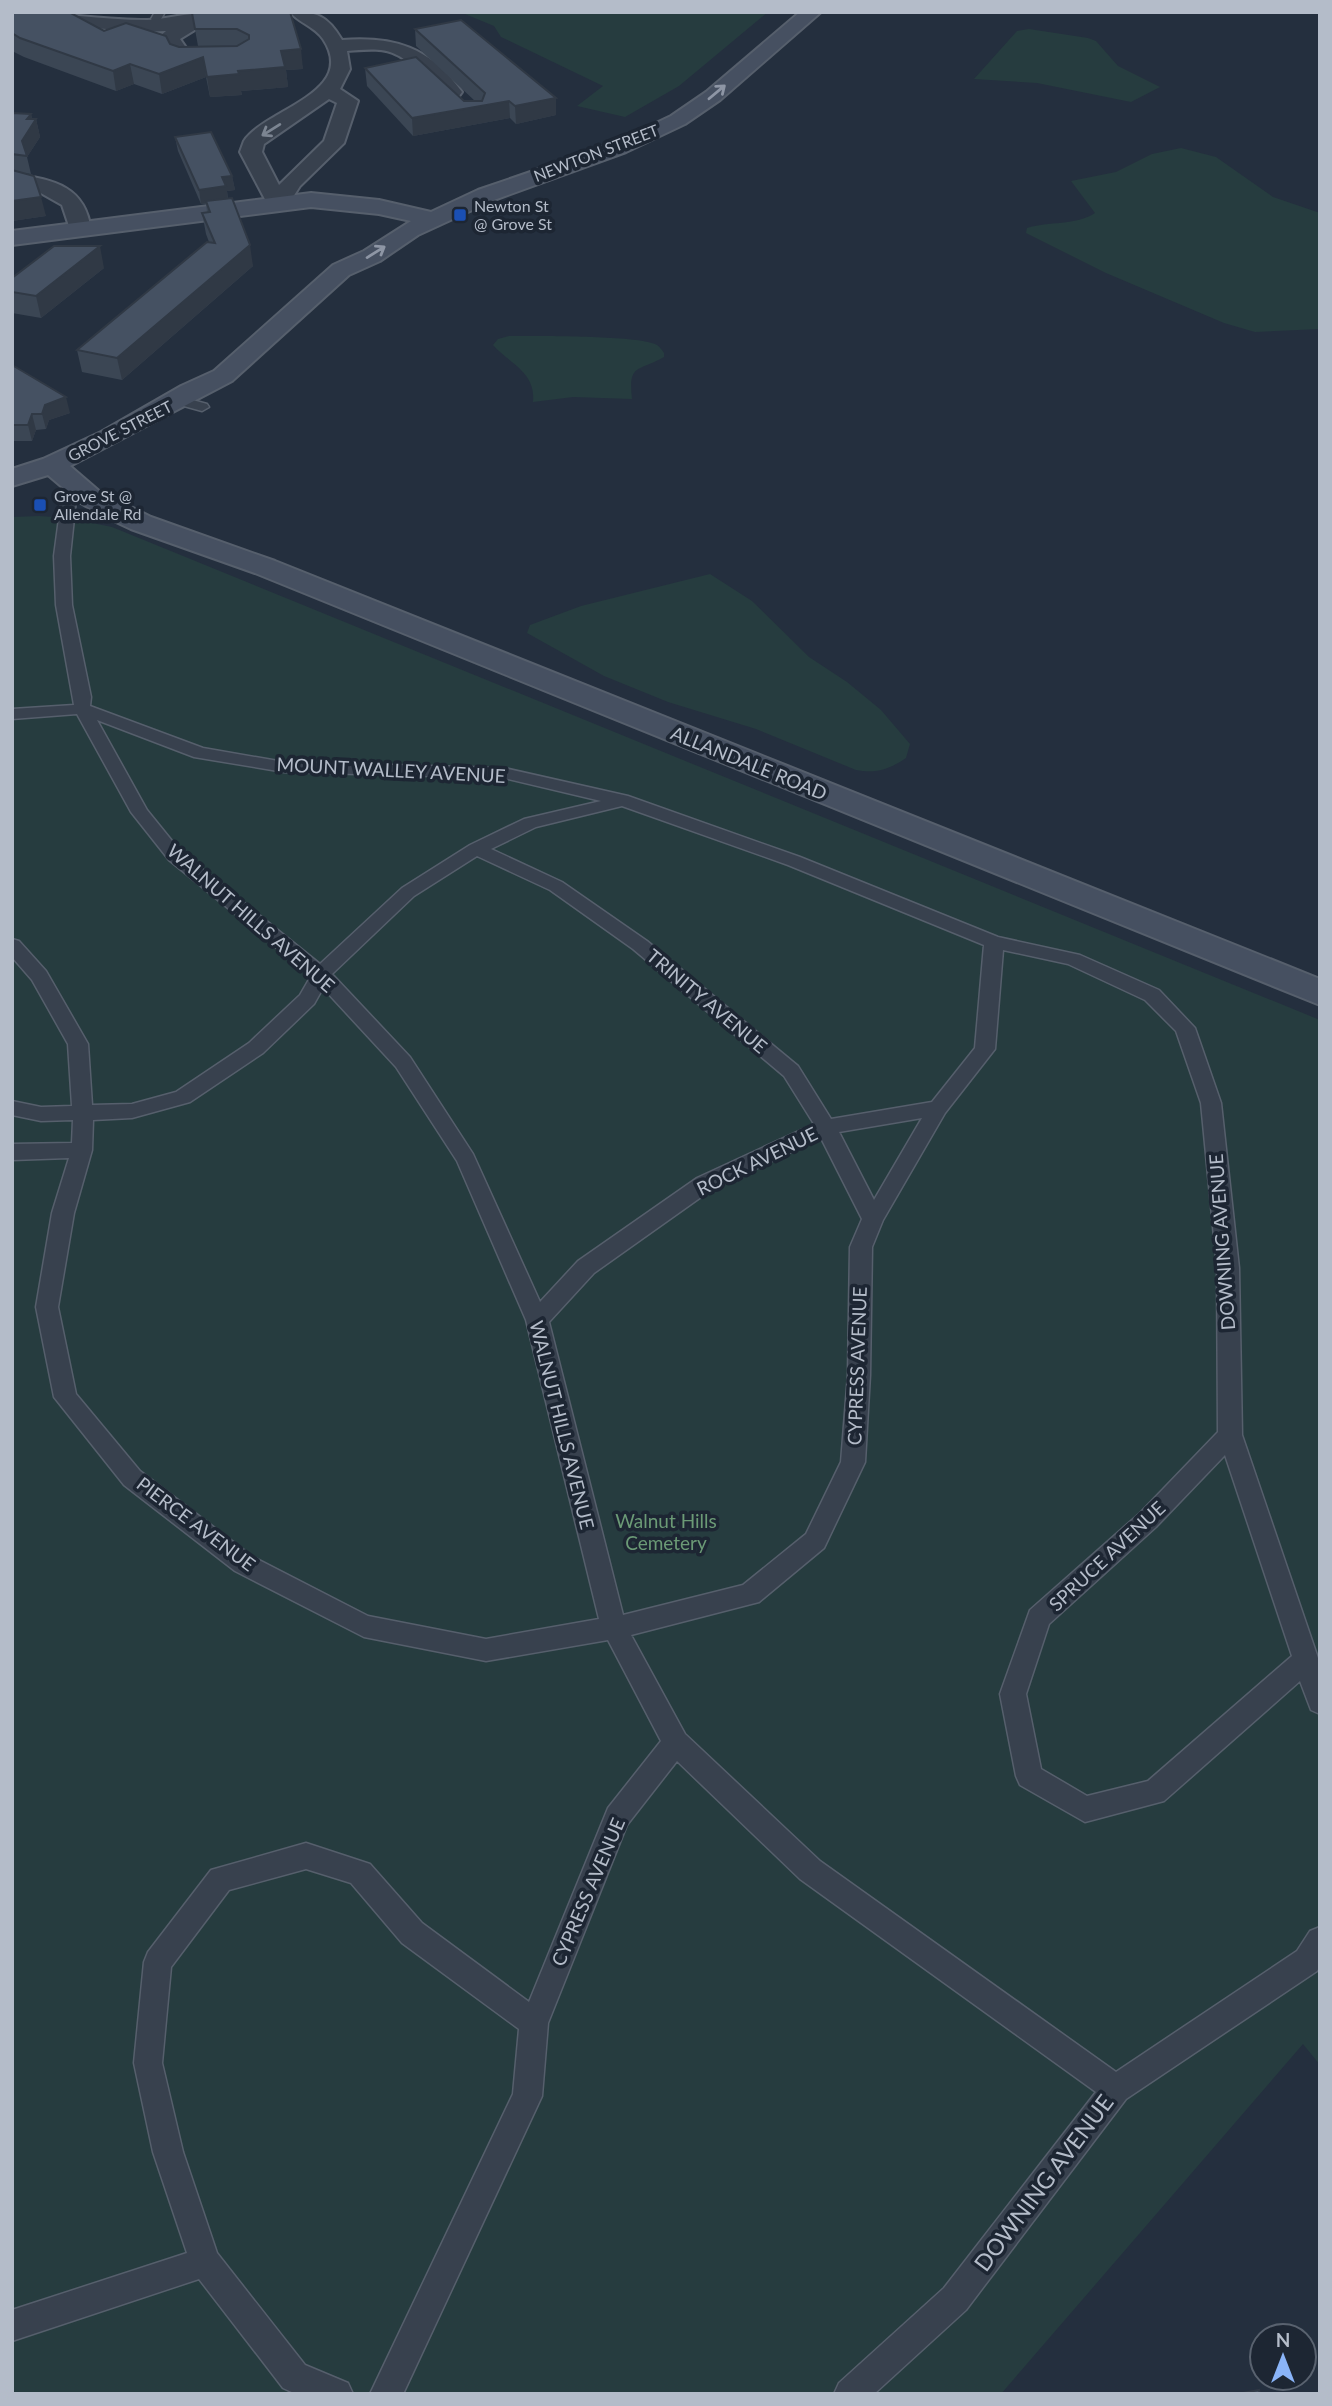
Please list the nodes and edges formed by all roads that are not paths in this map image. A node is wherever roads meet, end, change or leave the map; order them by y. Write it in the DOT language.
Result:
graph roads {
  1 [pos="299,12"];
  2 [pos="787,12"];
  3 [pos="812,12"];
  4 [pos="12,15"];
  5 [pos="205,16"];
  6 [pos="160,19"];
  7 [pos="338,46"];
  8 [pos="240,57"];
  9 [pos="328,91"];
  10 [pos="465,104"];
  11 [pos="12,179"];
  12 [pos="278,203"];
  13 [pos="407,221"];
  14 [pos="383,223"];
  15 [pos="80,230"];
  16 [pos="12,238"];
  17 [pos="341,270"];
  18 [pos="190,404"];
  19 [pos="171,430"];
  20 [pos="131,454"];
  21 [pos="70,473"];
  22 [pos="12,478"];
  23 [pos="12,499"];
  24 [pos="82,709"];
  25 [pos="12,714"];
  26 [pos="622,800"];
  27 [pos="476,849"];
  28 [pos="994,942"];
  29 [pos="12,945"];
  30 [pos="321,974"];
  31 [pos="1320,993"];
  32 [pos="12,1108"];
  33 [pos="938,1108"];
  34 [pos="83,1112"];
  35 [pos="826,1127"];
  36 [pos="82,1150"];
  37 [pos="12,1152"];
  38 [pos="873,1219"];
  39 [pos="537,1320"];
  40 [pos="1230,1435"];
  41 [pos="614,1628"];
  42 [pos="1305,1661"];
  43 [pos="1320,1702"];
  44 [pos="676,1742"];
  45 [pos="1320,1941"];
  46 [pos="534,2023"];
  47 [pos="1116,2089"];
  48 [pos="205,2262"];
  49 [pos="12,2326"];
  50 [pos="337,2394"];
  51 [pos="386,2394"];
  52 [pos="850,2394"];
  1 -- 7 [label="street"];
  2 -- 13 [label="main road, NEWTON STREET"];
  13 -- 3 [label="main road, NEWTON STREET, one-way"];
  4 -- 6 [label="street"];
  5 -- 6 [label="street"];
  5 -- 8 [label="street"];
  7 -- 9 [label="street"];
  7 -- 10 [label="street"];
  9 -- 12 [label="street"];
  9 -- 12 [label="street, one-way"];
  11 -- 15 [label="street"];
  12 -- 13 [label="main road"];
  12 -- 14 [label="main road"];
  12 -- 15 [label="main road"];
  13 -- 14 [label="main road"];
  17 -- 13 [label="main road, GROVE STREET, one-way"];
  14 -- 17 [label="main road, GROVE STREET"];
  15 -- 16 [label="main road"];
  17 -- 18 [label="main road, GROVE STREET"];
  18 -- 19 [label="main road, GROVE STREET"];
  18 -- 21 [label="main road, GROVE STREET"];
  20 -- 21 [label="main road, GROVE STREET"];
  21 -- 22 [label="main road, GROVE STREET"];
  21 -- 23 [label="main road, GROVE STREET"];
  21 -- 24 [label="lane"];
  21 -- 31 [label="main road, ALLANDALE ROAD"];
  24 -- 25 [label="lane"];
  24 -- 26 [label="lane, MOUNT WALLEY AVENUE"];
  24 -- 30 [label="lane, WALNUT HILLS AVENUE"];
  26 -- 27 [label="lane"];
  26 -- 28 [label="lane, MOUNT WALLEY AVENUE"];
  27 -- 30 [label="lane"];
  27 -- 35 [label="lane, TRINITY AVENUE"];
  28 -- 33 [label="lane, CYPRESS AVENUE"];
  28 -- 40 [label="lane, DOWNING AVENUE"];
  29 -- 34 [label="lane, PIERCE AVENUE"];
  30 -- 34 [label="lane"];
  30 -- 39 [label="lane, WALNUT HILLS AVENUE"];
  32 -- 34 [label="lane"];
  33 -- 35 [label="lane, ROCK AVENUE"];
  33 -- 38 [label="lane, CYPRESS AVENUE"];
  34 -- 36 [label="lane, PIERCE AVENUE"];
  35 -- 38 [label="lane, TRINITY AVENUE"];
  35 -- 39 [label="lane, ROCK AVENUE"];
  36 -- 37 [label="lane"];
  36 -- 41 [label="lane, PIERCE AVENUE"];
  38 -- 41 [label="lane, CYPRESS AVENUE"];
  39 -- 41 [label="lane, WALNUT HILLS AVENUE"];
  40 -- 42 [label="lane, DOWNING AVENUE"];
  40 -- 42 [label="lane, SPRUCE AVENUE"];
  41 -- 44 [label="lane"];
  42 -- 43 [label="lane, DOWNING AVENUE"];
  44 -- 46 [label="lane, CYPRESS AVENUE"];
  44 -- 47 [label="lane"];
  45 -- 47 [label="lane, DOWNING AVENUE"];
  46 -- 48 [label="lane"];
  46 -- 51 [label="lane, CYPRESS AVENUE"];
  47 -- 52 [label="lane, DOWNING AVENUE"];
  48 -- 49 [label="lane"];
  48 -- 50 [label="lane"];
}
